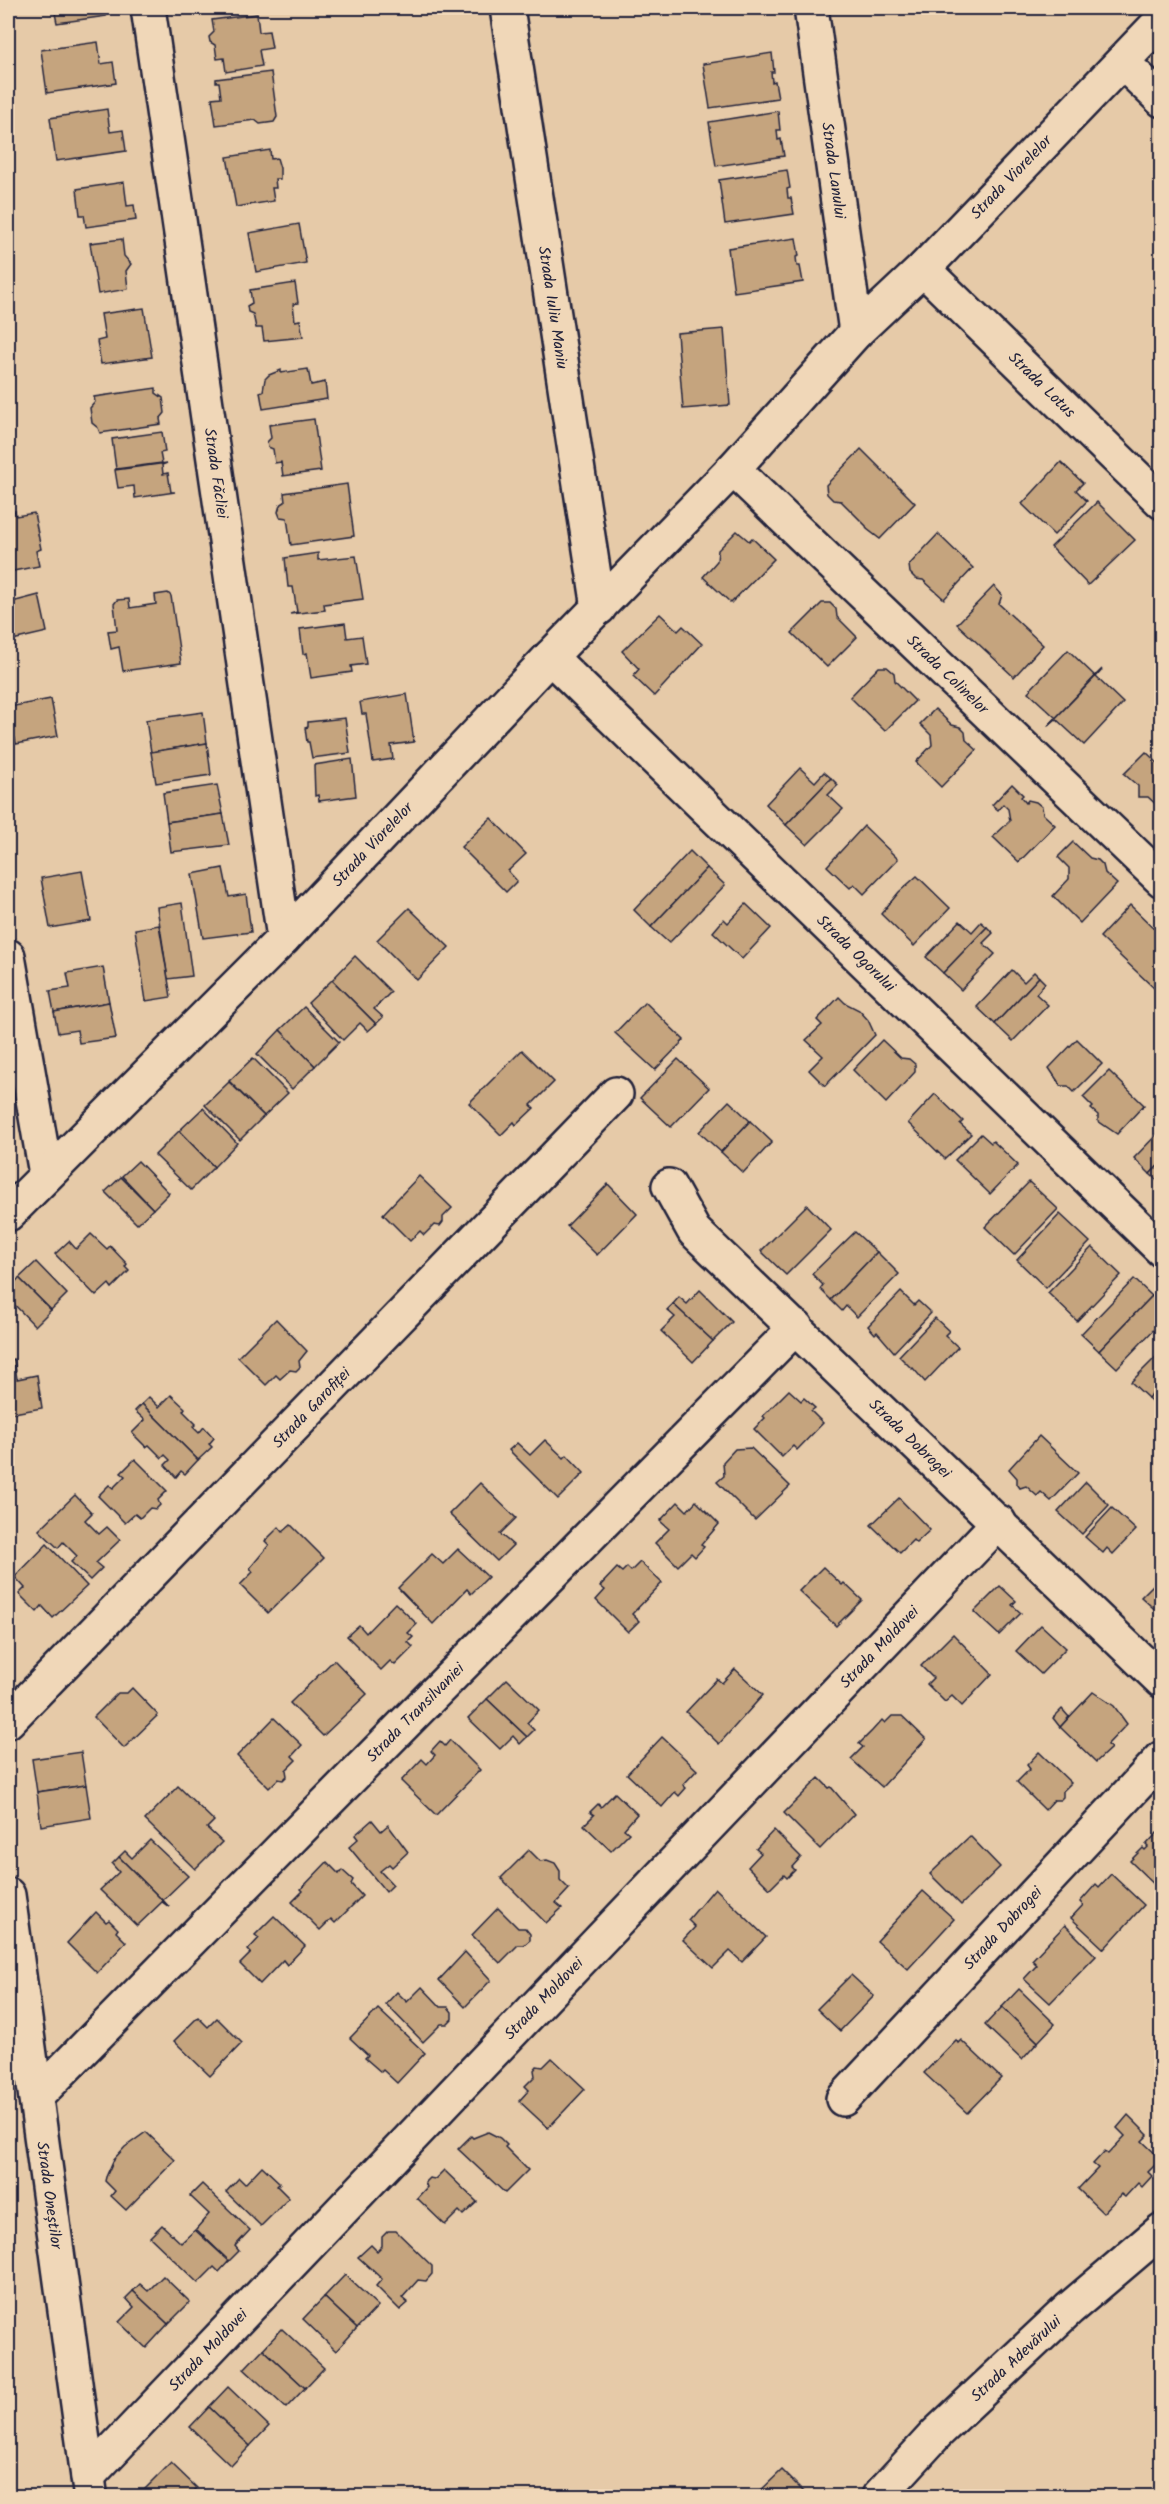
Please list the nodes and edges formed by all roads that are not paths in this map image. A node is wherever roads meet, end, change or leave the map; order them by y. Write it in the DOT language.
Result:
graph roads {
  1 [pos="148,8"];
  2 [pos="507,8"];
  3 [pos="811,8"];
  4 [pos="1161,20"];
  5 [pos="1122,62"];
  6 [pos="1161,100"];
  7 [pos="923,269"];
  8 [pos="856,332"];
  9 [pos="733,469"];
  10 [pos="1161,502"];
  11 [pos="599,608"];
  12 [pos="550,657"];
  13 [pos="1161,880"];
  14 [pos="284,938"];
  15 [pos="8,956"];
  16 [pos="616,1094"];
  17 [pos="46,1174"];
  18 [pos="669,1186"];
  19 [pos="8,1214"];
  20 [pos="1161,1250"];
  21 [pos="796,1327"];
  22 [pos="999,1522"];
  23 [pos="1161,1681"];
  24 [pos="8,1721"];
  25 [pos="1161,1758"];
  26 [pos="8,1895"];
  27 [pos="36,2097"];
  28 [pos="843,2099"];
  29 [pos="1161,2230"];
  30 [pos="89,2486"];
  31 [pos="879,2496"];
  1 -- 14 [label="street, Strada Făcliei"];
  2 -- 11 [label="street, Strada Iuliu Maniu"];
  3 -- 8 [label="street, Strada Lanului"];
  4 -- 5 [label="street, Strada Viorelelor"];
  5 -- 6 [label="street"];
  5 -- 7 [label="street, Strada Viorelelor"];
  7 -- 8 [label="street, Strada Viorelelor"];
  7 -- 10 [label="street, Strada Lotus"];
  8 -- 9 [label="street, Strada Viorelelor"];
  9 -- 11 [label="street, Strada Viorelelor"];
  9 -- 13 [label="street, Strada Colinelor"];
  11 -- 12 [label="street, Strada Viorelelor"];
  12 -- 14 [label="street, Strada Viorelelor"];
  12 -- 20 [label="street, Strada Ogorului"];
  14 -- 17 [label="street, Strada Viorelelor"];
  15 -- 17 [label="street"];
  16 -- 24 [label="street, Strada Garofiței"];
  17 -- 19 [label="street, Strada Viorelelor"];
  18 -- 21 [label="street, Strada Dobrogei"];
  21 -- 22 [label="street, Strada Dobrogei"];
  21 -- 27 [label="street, Strada Transilvaniei"];
  22 -- 23 [label="street, Strada Dobrogei"];
  22 -- 30 [label="street, Strada Moldovei"];
  25 -- 28 [label="street, Strada Dobrogei"];
  26 -- 27 [label="street, Strada Oneștilor"];
  27 -- 30 [label="street, Strada Oneștilor"];
  29 -- 31 [label="street, Strada Adevărului"];
}
